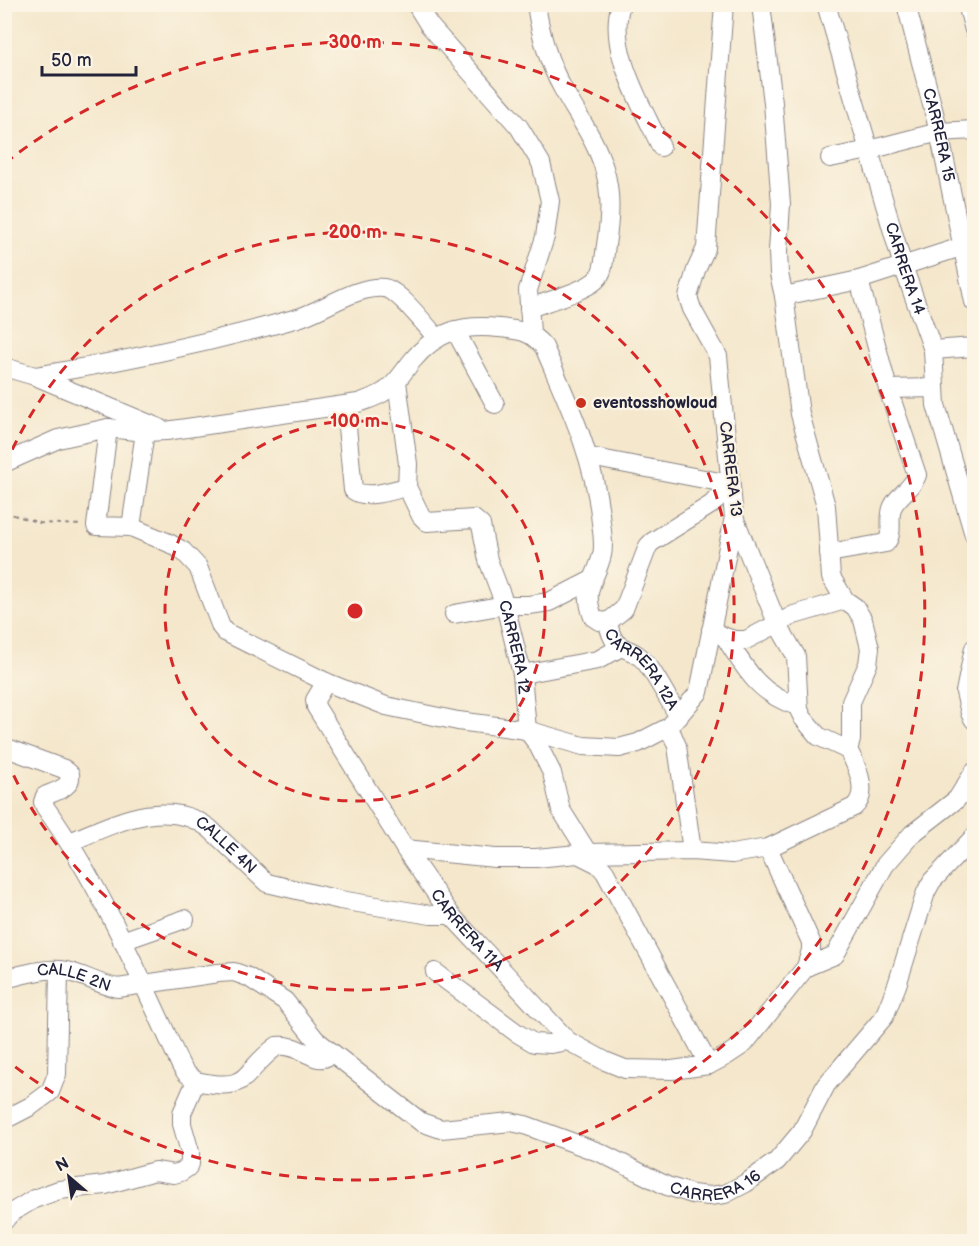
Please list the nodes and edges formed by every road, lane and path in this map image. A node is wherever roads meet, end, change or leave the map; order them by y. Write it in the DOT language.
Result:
graph roads {
  1 [pos="416,4"];
  2 [pos="536,4"];
  3 [pos="621,4"];
  4 [pos="761,4"];
  5 [pos="826,4"];
  6 [pos="906,4"];
  7 [pos="967,4"];
  8 [pos="726,5"];
  9 [pos="975,30"];
  10 [pos="975,130"];
  11 [pos="939,132"];
  12 [pos="661,147"];
  13 [pos="869,150"];
  14 [pos="830,158"];
  15 [pos="969,245"];
  16 [pos="903,266"];
  17 [pos="859,280"];
  18 [pos="784,296"];
  19 [pos="975,302"];
  20 [pos="529,308"];
  21 [pos="455,330"];
  22 [pos="531,333"];
  23 [pos="437,338"];
  24 [pos="975,348"];
  25 [pos="933,350"];
  26 [pos="4,367"];
  27 [pos="35,376"];
  28 [pos="397,382"];
  29 [pos="935,388"];
  30 [pos="888,389"];
  31 [pos="495,404"];
  32 [pos="345,406"];
  33 [pos="108,428"];
  34 [pos="165,431"];
  35 [pos="145,432"];
  36 [pos="590,457"];
  37 [pos="4,463"];
  38 [pos="730,484"];
  39 [pos="407,487"];
  40 [pos="969,488"];
  41 [pos="4,512"];
  42 [pos="734,518"];
  43 [pos="96,526"];
  44 [pos="131,527"];
  45 [pos="975,534"];
  46 [pos="829,554"];
  47 [pos="592,580"];
  48 [pos="845,600"];
  49 [pos="505,605"];
  50 [pos="454,614"];
  51 [pos="608,622"];
  52 [pos="777,623"];
  53 [pos="718,634"];
  54 [pos="621,647"];
  55 [pos="975,648"];
  56 [pos="522,674"];
  57 [pos="326,682"];
  58 [pos="797,706"];
  59 [pos="975,720"];
  60 [pos="674,722"];
  61 [pos="527,730"];
  62 [pos="4,747"];
  63 [pos="848,750"];
  64 [pos="975,772"];
  65 [pos="975,837"];
  66 [pos="70,842"];
  67 [pos="405,849"];
  68 [pos="768,849"];
  69 [pos="692,851"];
  70 [pos="583,854"];
  71 [pos="451,915"];
  72 [pos="185,919"];
  73 [pos="122,941"];
  74 [pos="806,967"];
  75 [pos="59,970"];
  76 [pos="435,972"];
  77 [pos="4,979"];
  78 [pos="144,985"];
  79 [pos="310,1033"];
  80 [pos="568,1041"];
  81 [pos="332,1054"];
  82 [pos="709,1065"];
  83 [pos="196,1081"];
  84 [pos="4,1120"];
  85 [pos="4,1221"];
  1 -- 20 [label="street"];
  2 -- 20 [label="street"];
  3 -- 12 [label="street"];
  4 -- 18 [label="street"];
  5 -- 13 [label="street, CARRERA 14"];
  6 -- 11 [label="street, CARRERA 15"];
  7 -- 9 [label="street"];
  8 -- 38 [label="street, CARRERA 13"];
  10 -- 11 [label="street"];
  11 -- 13 [label="street"];
  11 -- 15 [label="street, CARRERA 15"];
  13 -- 14 [label="street"];
  13 -- 16 [label="street, CARRERA 14"];
  15 -- 16 [label="street"];
  15 -- 19 [label="street, CARRERA 15"];
  16 -- 17 [label="street"];
  16 -- 25 [label="street, CARRERA 14"];
  17 -- 18 [label="street"];
  17 -- 30 [label="street"];
  18 -- 46 [label="street"];
  20 -- 22 [label="street"];
  21 -- 22 [label="street"];
  21 -- 23 [label="street"];
  21 -- 31 [label="street"];
  22 -- 36 [label="street"];
  23 -- 27 [label="street"];
  23 -- 28 [label="street"];
  24 -- 25 [label="street"];
  25 -- 29 [label="street, CARRERA 14"];
  26 -- 27 [label="street"];
  27 -- 34 [label="street"];
  28 -- 32 [label="street"];
  28 -- 39 [label="street"];
  29 -- 30 [label="street"];
  29 -- 40 [label="street, CARRERA 14"];
  30 -- 46 [label="street"];
  32 -- 34 [label="street"];
  32 -- 39 [label="street"];
  33 -- 35 [label="street"];
  33 -- 37 [label="street"];
  33 -- 43 [label="street"];
  34 -- 35 [label="street"];
  35 -- 44 [label="street"];
  36 -- 38 [label="street"];
  36 -- 47 [label="street"];
  38 -- 42 [label="street, CARRERA 13"];
  38 -- 51 [label="street"];
  39 -- 49 [label="street, CARRERA 12"];
  40 -- 45 [label="street, CARRERA 14"];
  41 -- 43 [label="path"];
  42 -- 52 [label="street, CARRERA 13"];
  42 -- 53 [label="street"];
  43 -- 44 [label="street"];
  44 -- 57 [label="street"];
  46 -- 48 [label="street"];
  47 -- 49 [label="street"];
  47 -- 51 [label="street, CARRERA 12A"];
  48 -- 52 [label="street"];
  48 -- 63 [label="street"];
  49 -- 50 [label="street"];
  49 -- 56 [label="street, CARRERA 12"];
  51 -- 54 [label="street, CARRERA 12A"];
  52 -- 53 [label="street"];
  52 -- 58 [label="street, CARRERA 13"];
  53 -- 58 [label="street"];
  53 -- 60 [label="street"];
  54 -- 56 [label="street"];
  54 -- 60 [label="street, CARRERA 12A"];
  55 -- 59 [label="street"];
  56 -- 61 [label="street, CARRERA 12"];
  57 -- 61 [label="street"];
  57 -- 67 [label="street, CARRERA 11A"];
  58 -- 63 [label="street"];
  60 -- 61 [label="street"];
  60 -- 69 [label="street, CARRERA 12A"];
  61 -- 70 [label="street, CARRERA 12"];
  62 -- 66 [label="street"];
  63 -- 68 [label="street"];
  64 -- 74 [label="street"];
  65 -- 81 [label="street, CARRERA 16"];
  66 -- 71 [label="street, CALLE 4N"];
  66 -- 73 [label="street"];
  67 -- 70 [label="street"];
  67 -- 71 [label="street, CARRERA 11A"];
  68 -- 69 [label="street"];
  68 -- 74 [label="street"];
  69 -- 70 [label="street"];
  70 -- 82 [label="street, CARRERA 12"];
  71 -- 80 [label="street, CARRERA 11A"];
  72 -- 73 [label="street"];
  73 -- 78 [label="street"];
  74 -- 82 [label="street"];
  75 -- 77 [label="street, CALLE 2N"];
  75 -- 78 [label="street, CALLE 2N"];
  75 -- 84 [label="street"];
  76 -- 80 [label="street"];
  78 -- 79 [label="street, CALLE 2N"];
  78 -- 83 [label="street"];
  79 -- 81 [label="street, CARRERA 16"];
  80 -- 82 [label="street, CARRERA 11A"];
  81 -- 83 [label="street"];
  83 -- 85 [label="street"];
}
